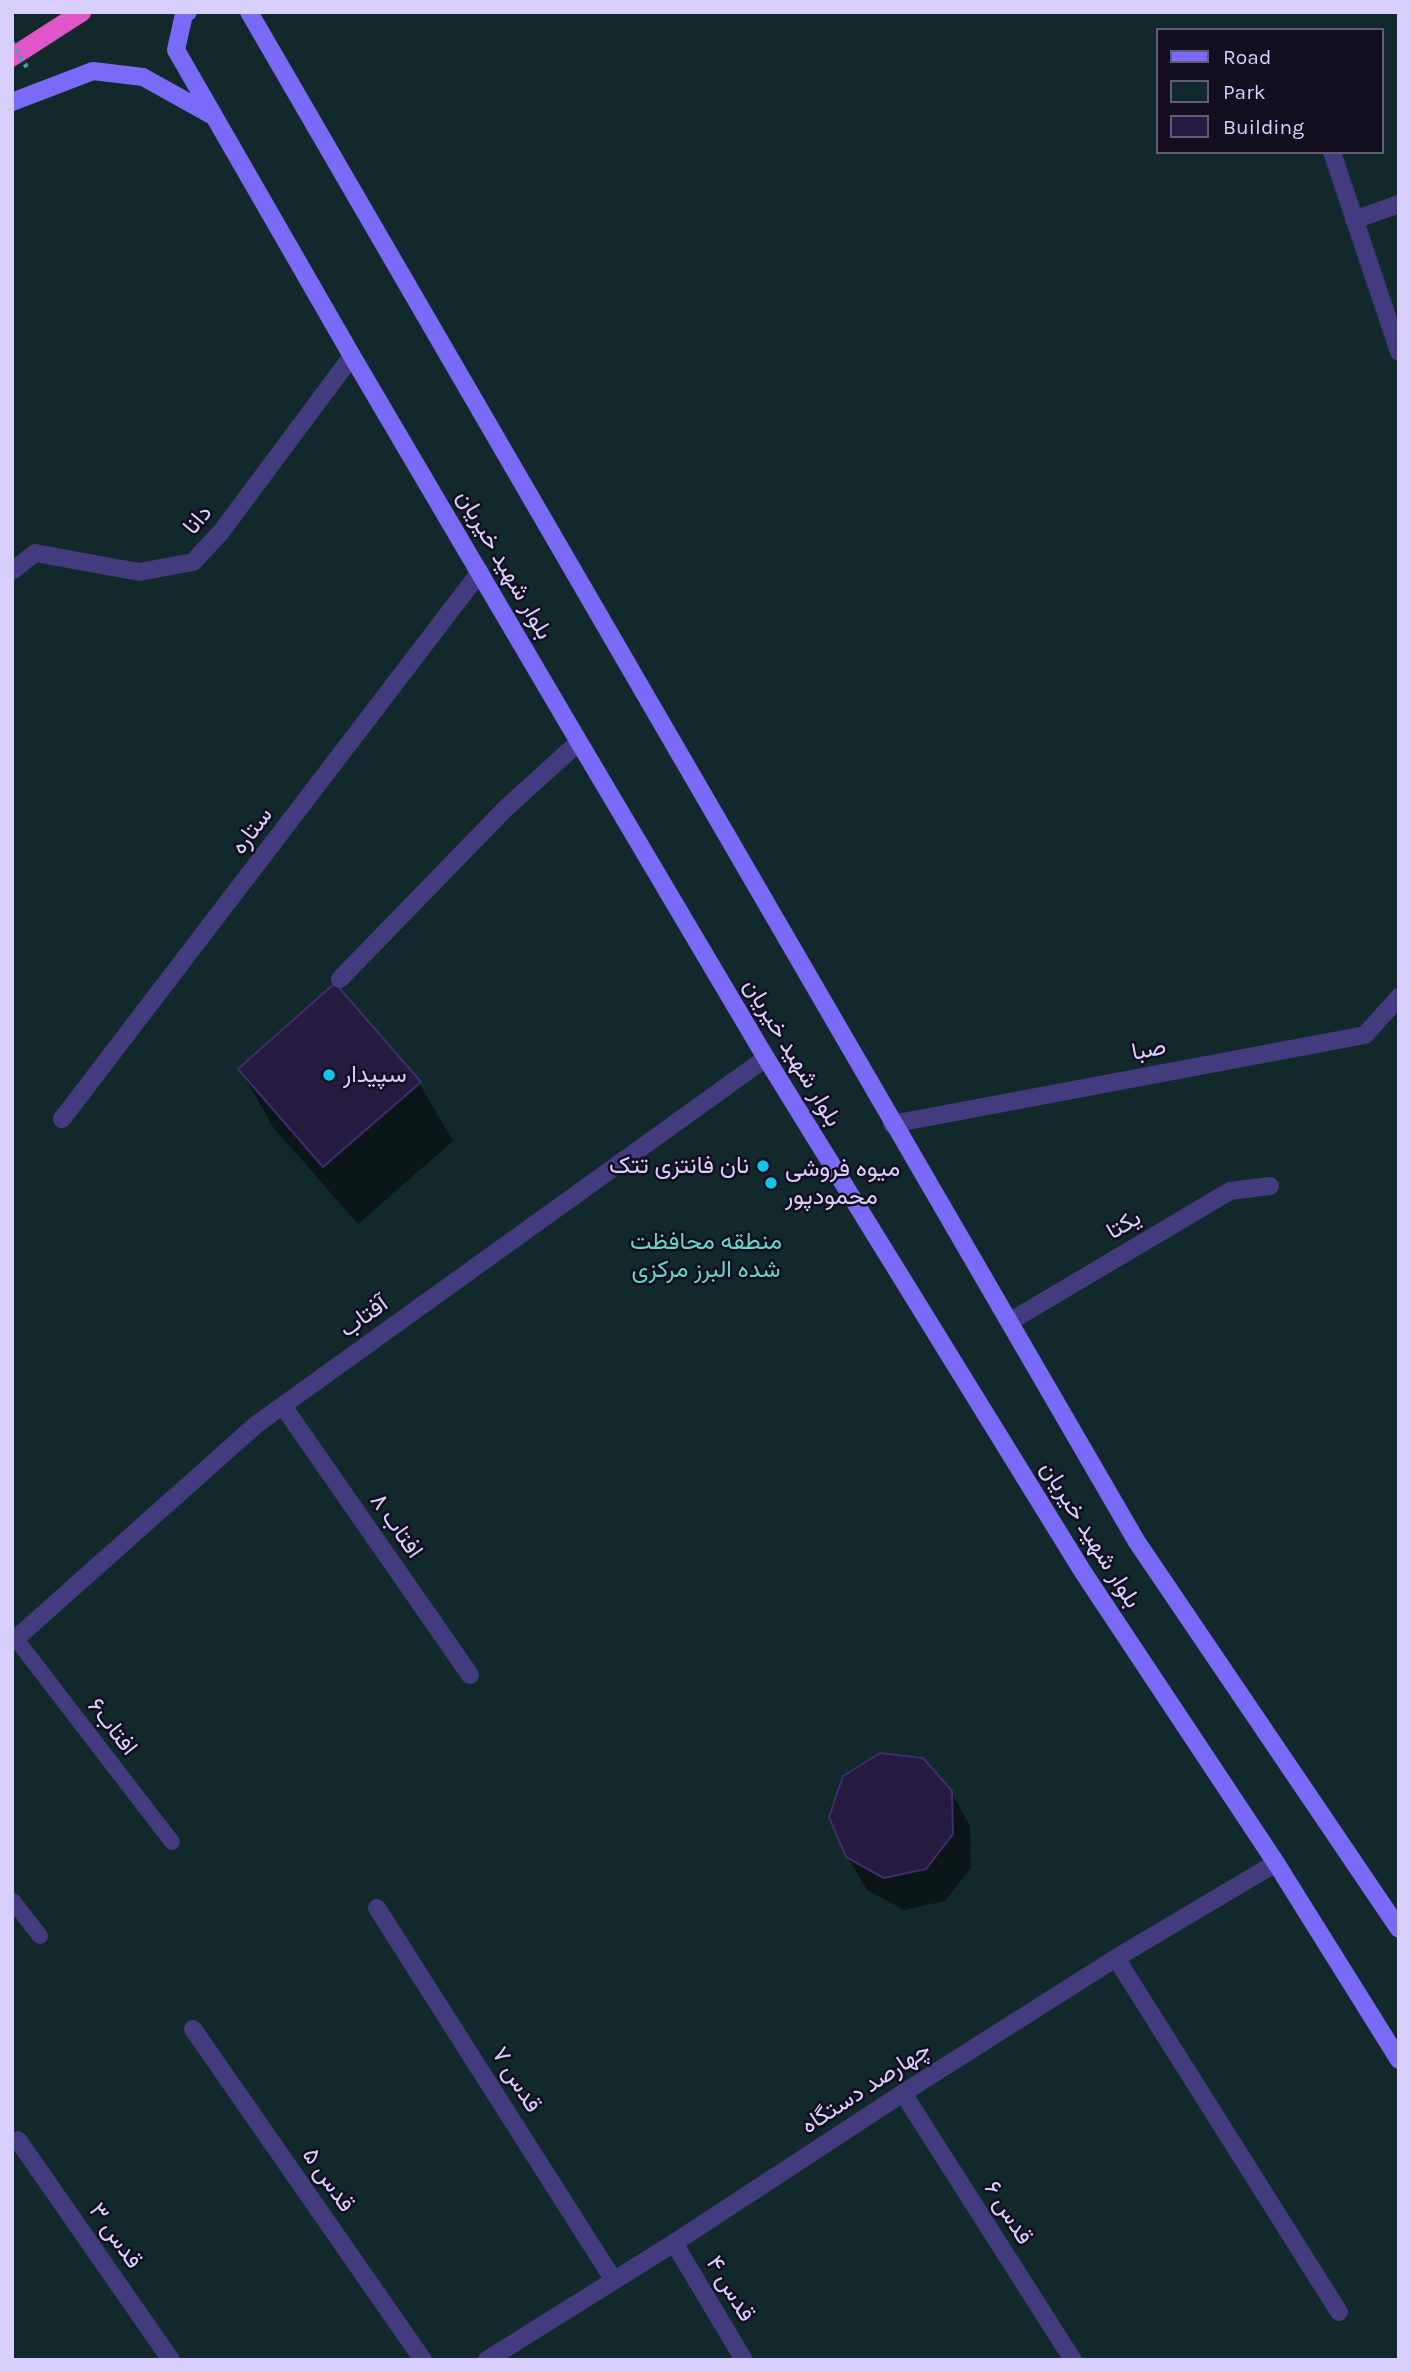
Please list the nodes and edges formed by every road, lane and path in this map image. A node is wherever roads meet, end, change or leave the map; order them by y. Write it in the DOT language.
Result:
graph roads {
  1 [pos="82,12"];
  2 [pos="188,12"];
  3 [pos="249,12"];
  4 [pos="12,43"];
  5 [pos="12,57"];
  6 [pos="29,71"];
  7 [pos="12,102"];
  8 [pos="214,117"];
  9 [pos="1333,154"];
  10 [pos="1399,204"];
  11 [pos="1354,220"];
  12 [pos="1399,352"];
  13 [pos="352,356"];
  14 [pos="12,571"];
  15 [pos="480,572"];
  16 [pos="579,742"];
  17 [pos="340,979"];
  18 [pos="1399,997"];
  19 [pos="766,1058"];
  20 [pos="62,1119"];
  21 [pos="892,1124"];
  22 [pos="1270,1186"];
  23 [pos="1009,1322"];
  24 [pos="283,1406"];
  25 [pos="13,1639"];
  26 [pos="470,1675"];
  27 [pos="172,1842"];
  28 [pos="1276,1863"];
  29 [pos="12,1900"];
  30 [pos="377,1908"];
  31 [pos="1399,1929"];
  32 [pos="40,1936"];
  33 [pos="1116,1958"];
  34 [pos="1399,2025"];
  35 [pos="193,2029"];
  36 [pos="1383,2036"];
  37 [pos="1399,2060"];
  38 [pos="902,2092"];
  39 [pos="18,2140"];
  40 [pos="674,2243"];
  41 [pos="613,2279"];
  42 [pos="1339,2312"];
  43 [pos="172,2360"];
  44 [pos="423,2360"];
  45 [pos="487,2360"];
  46 [pos="744,2360"];
  47 [pos="1073,2360"];
  1 -- 5 [label="highway"];
  2 -- 8 [label="main road, بلوار شهید خیریان"];
  3 -- 21 [label="main road, بلوار شهید خیریان"];
  4 -- 6 [label="path, bridge"];
  7 -- 8 [label="main road"];
  8 -- 13 [label="main road, بلوار شهید خیریان"];
  9 -- 11 [label="street"];
  10 -- 11 [label="street"];
  11 -- 12 [label="street"];
  13 -- 14 [label="street, دانا"];
  13 -- 15 [label="main road, بلوار شهید خیریان"];
  15 -- 16 [label="main road, بلوار شهید خیریان"];
  15 -- 20 [label="street, ستاره"];
  16 -- 17 [label="street"];
  16 -- 19 [label="main road, بلوار شهید خیریان"];
  18 -- 21 [label="street, صبا"];
  19 -- 24 [label="street, آفتاب"];
  19 -- 28 [label="main road, بلوار شهید خیریان"];
  21 -- 23 [label="main road, بلوار شهید خیریان"];
  22 -- 23 [label="street, یکتا"];
  23 -- 31 [label="main road, بلوار شهید خیریان"];
  24 -- 25 [label="street, آفتاب"];
  24 -- 26 [label="street, افتاب ۸"];
  25 -- 27 [label="lane, افتاب۶"];
  28 -- 33 [label="street, چهارصد دستگاه"];
  28 -- 36 [label="main road, بلوار شهید خیریان"];
  29 -- 32 [label="lane"];
  30 -- 41 [label="street, قدس ۷"];
  33 -- 38 [label="street, چهارصد دستگاه"];
  33 -- 42 [label="street"];
  34 -- 36 [label="main road"];
  35 -- 44 [label="street, قدس ۵"];
  36 -- 37 [label="main road, بلوار شهید خیریان"];
  38 -- 40 [label="street, چهارصد دستگاه"];
  38 -- 47 [label="street, قدس ۶"];
  39 -- 43 [label="street, قدس ۳"];
  40 -- 41 [label="street, چهارصد دستگاه"];
  40 -- 46 [label="street, قدس ۴"];
  41 -- 45 [label="street, چهارصد دستگاه"];
}
